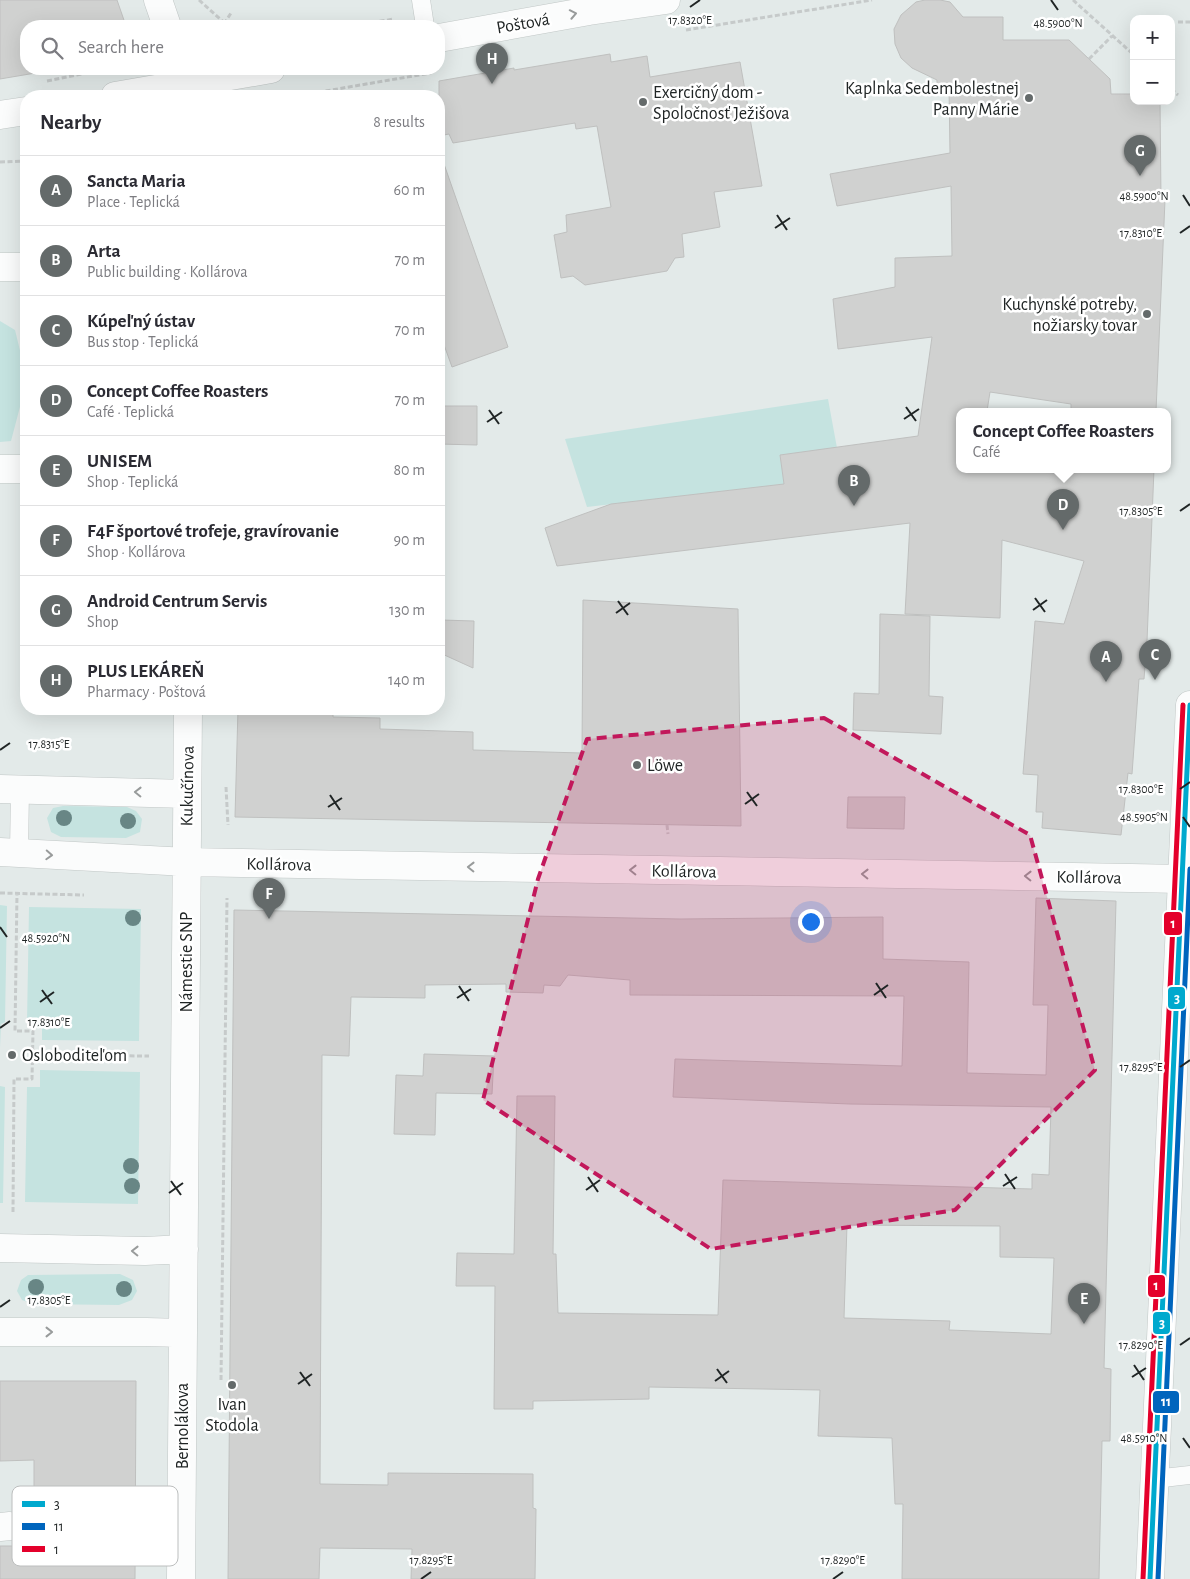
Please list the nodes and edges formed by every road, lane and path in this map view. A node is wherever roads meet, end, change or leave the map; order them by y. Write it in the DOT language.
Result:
graph roads {
  1 [pos="158,0"];
  2 [pos="199,0"];
  3 [pos="420,0"];
  4 [pos="666,0"];
  5 [pos="1073,0"];
  6 [pos="231,13"];
  7 [pos="165,20"];
  8 [pos="221,20"];
  9 [pos="228,20"];
  10 [pos="424,20"];
  11 [pos="1178,22"];
  12 [pos="1190,22"];
  13 [pos="1112,36"];
  14 [pos="445,37"];
  15 [pos="1130,52"];
  16 [pos="1089,59"];
  17 [pos="77,75"];
  18 [pos="235,75"];
  19 [pos="39,83"];
  20 [pos="187,83"];
  21 [pos="148,90"];
  22 [pos="1175,92"];
  23 [pos="1178,95"];
  24 [pos="20,112"];
  25 [pos="0,115"];
  26 [pos="20,161"];
  27 [pos="0,162"];
  28 [pos="0,267"];
  29 [pos="20,267"];
  30 [pos="0,469"];
  31 [pos="20,469"];
  32 [pos="1190,704"];
  33 [pos="188,715"];
  34 [pos="226,785"];
  35 [pos="10,789"];
  36 [pos="187,794"];
  37 [pos="227,825"];
  38 [pos="237,825"];
  39 [pos="667,825"];
  40 [pos="668,836"];
  41 [pos="9,852"];
  42 [pos="187,862"];
  43 [pos="228,863"];
  44 [pos="1186,882"];
  45 [pos="0,893"];
  46 [pos="17,893"];
  47 [pos="85,895"];
  48 [pos="32,1055"];
  49 [pos="149,1065"];
  50 [pos="13,1217"];
  51 [pos="0,1248"];
  52 [pos="184,1249"];
  53 [pos="0,1332"];
  54 [pos="183,1334"];
  55 [pos="182,1384"];
  56 [pos="1190,1475"];
  57 [pos="1154,1478"];
  58 [pos="181,1579"];
  59 [pos="1150,1579"];
  1 -- 7 [label="street"];
  2 -- 8 [label="path"];
  3 -- 10 [label="lane"];
  14 -- 4 [label="street, Poštová, one-way"];
  5 -- 13 [label="path"];
  6 -- 9 [label="path"];
  11 -- 12 [label="path"];
  13 -- 15 [label="path"];
  13 -- 16 [label="path"];
  17 -- 19 [label="path"];
  18 -- 20 [label="street"];
  20 -- 21 [label="street"];
  22 -- 23 [label="path"];
  24 -- 25 [label="street"];
  26 -- 27 [label="path"];
  28 -- 29 [label="street"];
  30 -- 31 [label="street"];
  32 -- 44 [label="street"];
  33 -- 36 [label="street, Kukučínova"];
  34 -- 37 [label="path"];
  36 -- 35 [label="street, one-way"];
  35 -- 41 [label="lane"];
  36 -- 42 [label="street, Kukučínova"];
  37 -- 38 [label="path"];
  37 -- 43 [label="path"];
  39 -- 40 [label="path"];
  41 -- 42 [label="street, one-way"];
  42 -- 43 [label="street, Kollárova"];
  42 -- 52 [label="street, Námestie SNP"];
  44 -- 43 [label="street, Kollárova, one-way"];
  43 -- 55 [label="path"];
  44 -- 57 [label="street"];
  45 -- 46 [label="path"];
  46 -- 47 [label="path"];
  46 -- 48 [label="path"];
  48 -- 49 [label="path"];
  48 -- 50 [label="path"];
  52 -- 51 [label="street, one-way"];
  52 -- 54 [label="street, Námestie SNP"];
  53 -- 54 [label="street, one-way"];
  54 -- 55 [label="street, Bernolákova"];
  55 -- 58 [label="street, Bernolákova"];
  56 -- 57 [label="lane"];
  57 -- 59 [label="street"];
}
